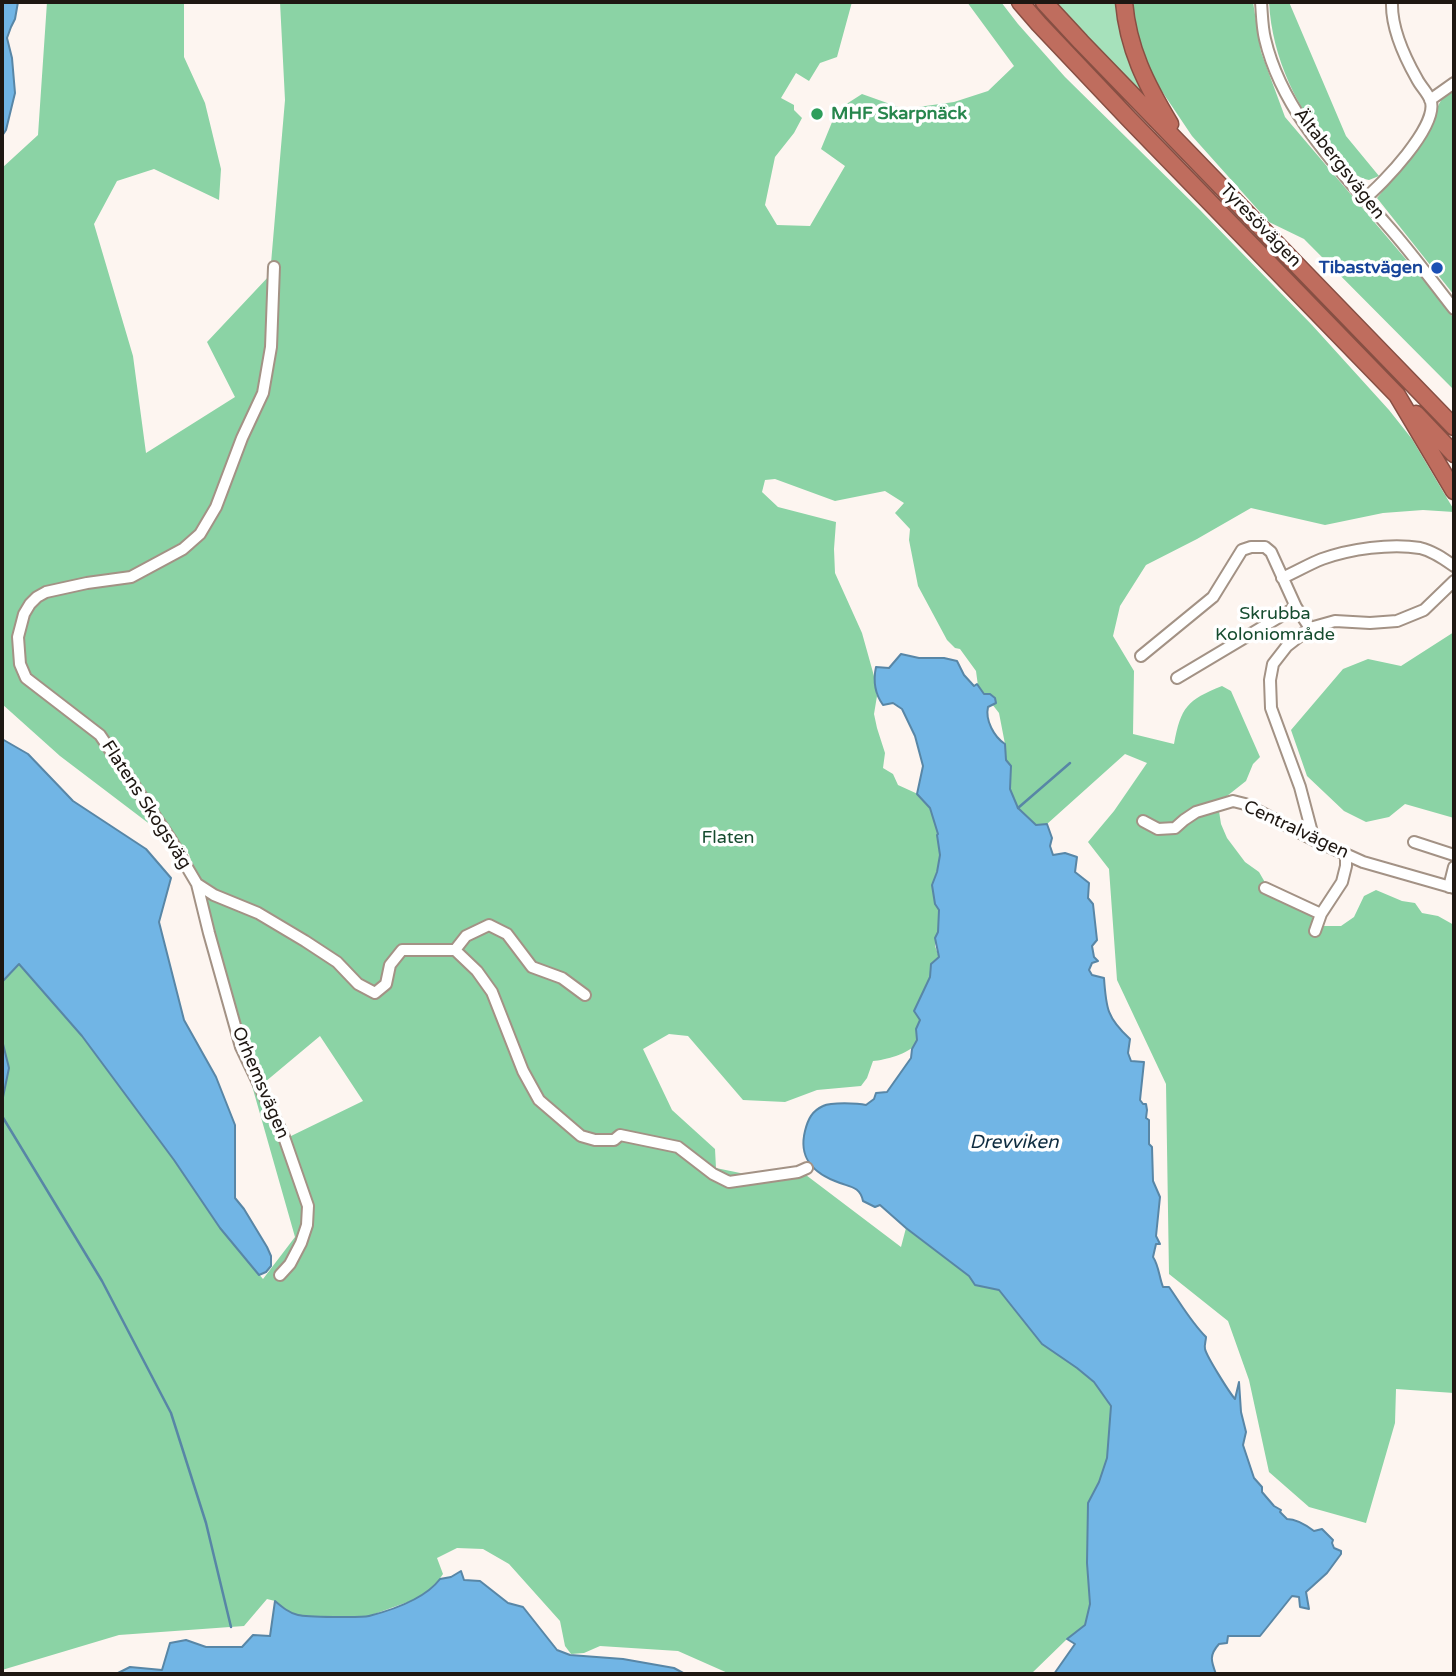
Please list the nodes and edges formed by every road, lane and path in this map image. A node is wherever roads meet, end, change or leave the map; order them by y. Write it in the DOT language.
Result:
graph roads {
  1 [pos="1020,2"];
  2 [pos="1044,2"];
  3 [pos="1124,2"];
  4 [pos="1261,2"];
  5 [pos="1392,2"];
  6 [pos="1454,83"];
  7 [pos="1430,100"];
  8 [pos="1183,148"];
  9 [pos="1364,199"];
  10 [pos="274,268"];
  11 [pos="1454,309"];
  12 [pos="1397,395"];
  13 [pos="1454,427"];
  14 [pos="1454,454"];
  15 [pos="1454,491"];
  16 [pos="1454,566"];
  17 [pos="1282,578"];
  18 [pos="1454,581"];
  19 [pos="1296,607"];
  20 [pos="1310,628"];
  21 [pos="1141,656"];
  22 [pos="1177,678"];
  23 [pos="1143,821"];
  24 [pos="1314,840"];
  25 [pos="1413,842"];
  26 [pos="1346,854"];
  27 [pos="1454,855"];
  28 [pos="1454,867"];
  29 [pos="197,884"];
  30 [pos="1452,887"];
  31 [pos="1265,888"];
  32 [pos="1321,914"];
  33 [pos="1315,930"];
  34 [pos="455,950"];
  35 [pos="585,995"];
  36 [pos="807,1168"];
  37 [pos="280,1275"];
  1 -- 12 [label="highway, Tyresövägen"];
  2 -- 8 [label="highway, Tyresövägen"];
  3 -- 8 [label="highway"];
  4 -- 9 [label="street, Ältabergsvägen"];
  5 -- 7 [label="street"];
  6 -- 7 [label="street"];
  7 -- 9 [label="street"];
  8 -- 13 [label="highway, Tyresövägen"];
  9 -- 11 [label="street, Ältabergsvägen"];
  10 -- 29 [label="street, Flatens Skogsväg"];
  12 -- 14 [label="highway"];
  12 -- 15 [label="highway, Tyresövägen"];
  16 -- 17 [label="street"];
  17 -- 19 [label="street"];
  17 -- 21 [label="street"];
  18 -- 20 [label="street"];
  19 -- 20 [label="street"];
  19 -- 22 [label="street"];
  20 -- 24 [label="street"];
  23 -- 24 [label="street, Centralvägen"];
  24 -- 26 [label="street, Centralvägen"];
  25 -- 27 [label="street"];
  26 -- 30 [label="street, Centralvägen"];
  26 -- 32 [label="street"];
  28 -- 30 [label="street"];
  29 -- 34 [label="street, Flatens Skogsväg"];
  29 -- 37 [label="street, Orhemsvägen"];
  31 -- 32 [label="street"];
  32 -- 33 [label="street"];
  34 -- 35 [label="street"];
  34 -- 36 [label="street"];
}
